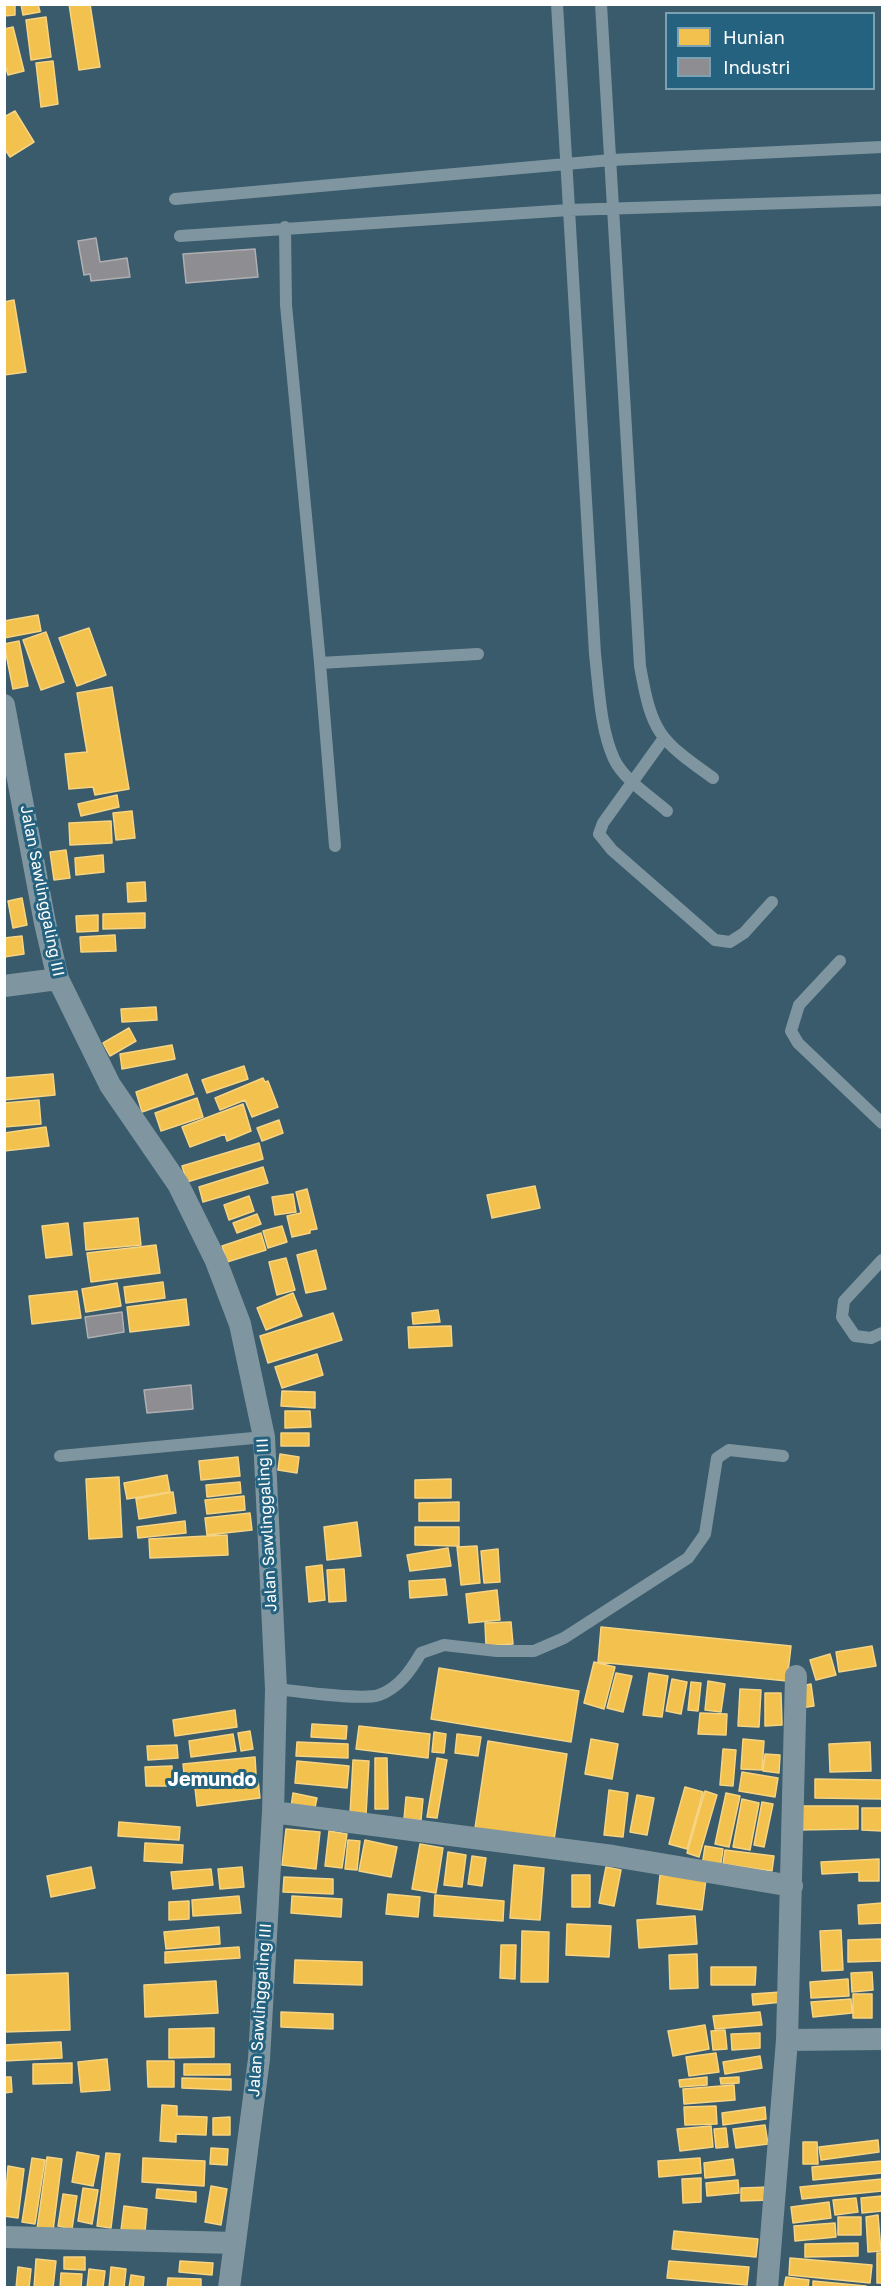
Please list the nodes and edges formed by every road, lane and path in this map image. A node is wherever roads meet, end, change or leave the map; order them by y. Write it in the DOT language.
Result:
graph roads {
  1 [pos="557,4"];
  2 [pos="601,4"];
  3 [pos="882,147"];
  4 [pos="611,160"];
  5 [pos="567,164"];
  6 [pos="175,199"];
  7 [pos="882,200"];
  8 [pos="613,209"];
  9 [pos="569,210"];
  10 [pos="285,227"];
  11 [pos="180,236"];
  12 [pos="478,654"];
  13 [pos="320,663"];
  14 [pos="4,705"];
  15 [pos="663,738"];
  16 [pos="713,778"];
  17 [pos="632,781"];
  18 [pos="667,811"];
  19 [pos="335,846"];
  20 [pos="772,902"];
  21 [pos="840,961"];
  22 [pos="58,979"];
  23 [pos="4,986"];
  24 [pos="882,1123"];
  25 [pos="882,1260"];
  26 [pos="882,1333"];
  27 [pos="264,1437"];
  28 [pos="60,1456"];
  29 [pos="783,1456"];
  30 [pos="796,1676"];
  31 [pos="276,1689"];
  32 [pos="273,1812"];
  33 [pos="792,1886"];
  34 [pos="882,2039"];
  35 [pos="787,2040"];
  36 [pos="4,2237"];
  37 [pos="235,2243"];
  38 [pos="229,2288"];
  39 [pos="767,2288"];
  1 -- 5 [label="lane"];
  2 -- 4 [label="lane"];
  3 -- 4 [label="lane"];
  4 -- 5 [label="lane"];
  4 -- 8 [label="lane"];
  5 -- 6 [label="lane"];
  5 -- 9 [label="lane"];
  7 -- 8 [label="lane"];
  8 -- 9 [label="lane"];
  8 -- 15 [label="lane"];
  9 -- 10 [label="lane"];
  9 -- 17 [label="lane"];
  10 -- 11 [label="lane"];
  10 -- 13 [label="lane"];
  12 -- 13 [label="lane"];
  13 -- 19 [label="lane"];
  14 -- 22 [label="street, Jalan Sawlinggaling III"];
  15 -- 16 [label="lane"];
  15 -- 17 [label="lane"];
  17 -- 18 [label="lane"];
  17 -- 20 [label="lane"];
  21 -- 24 [label="lane"];
  22 -- 23 [label="street"];
  22 -- 27 [label="street, Jalan Sawlinggaling III"];
  25 -- 26 [label="lane"];
  27 -- 28 [label="lane"];
  27 -- 31 [label="street, Jalan Sawlinggaling III"];
  29 -- 31 [label="lane"];
  30 -- 33 [label="street"];
  31 -- 32 [label="street, Jalan Sawlinggaling III"];
  32 -- 33 [label="street"];
  32 -- 37 [label="street, Jalan Sawlinggaling III"];
  33 -- 35 [label="street"];
  34 -- 35 [label="street"];
  35 -- 39 [label="street"];
  36 -- 37 [label="street"];
  37 -- 38 [label="street, Jalan Sawlinggaling III"];
}
